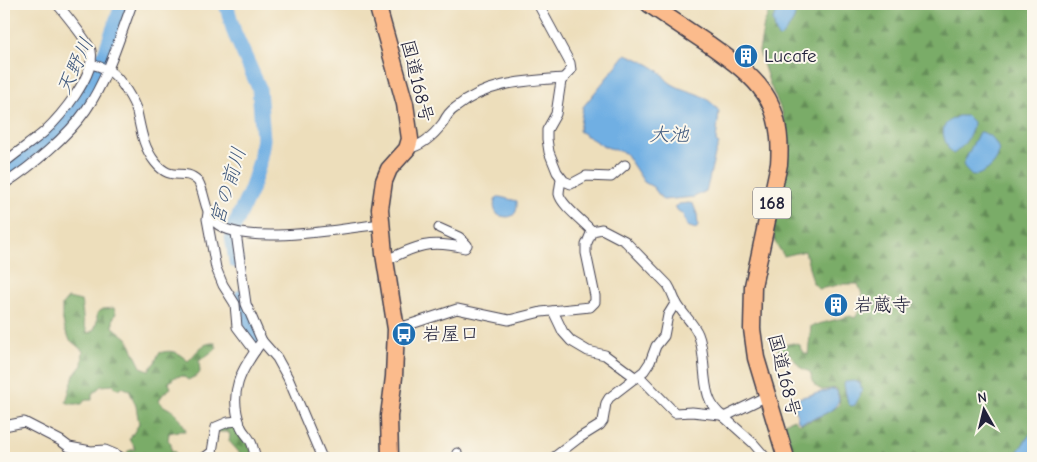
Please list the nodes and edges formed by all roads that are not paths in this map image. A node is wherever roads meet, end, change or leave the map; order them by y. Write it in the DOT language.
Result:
graph roads {
  1 [pos="57,4"];
  2 [pos="132,4"];
  3 [pos="377,4"];
  4 [pos="538,4"];
  5 [pos="649,4"];
  6 [pos="91,64"];
  7 [pos="108,70"];
  8 [pos="564,78"];
  9 [pos="407,149"];
  10 [pos="4,163"];
  11 [pos="625,165"];
  12 [pos="561,178"];
  13 [pos="4,184"];
  14 [pos="208,211"];
  15 [pos="381,224"];
  16 [pos="439,228"];
  17 [pos="592,231"];
  18 [pos="233,232"];
  19 [pos="385,261"];
  20 [pos="676,302"];
  21 [pos="553,311"];
  22 [pos="396,329"];
  23 [pos="262,341"];
  24 [pos="255,351"];
  25 [pos="637,377"];
  26 [pos="767,396"];
  27 [pos="723,416"];
  28 [pos="239,421"];
  29 [pos="4,426"];
  30 [pos="122,458"];
  31 [pos="204,458"];
  32 [pos="256,458"];
  33 [pos="322,458"];
  34 [pos="390,458"];
  35 [pos="553,458"];
  36 [pos="766,458"];
  37 [pos="786,458"];
  1 -- 6 [label="street"];
  2 -- 7 [label="street"];
  3 -- 9 [label="highway, 国道168号"];
  4 -- 8 [label="street"];
  5 -- 26 [label="highway, 国道168号 / 168"];
  6 -- 7 [label="street"];
  6 -- 10 [label="street"];
  7 -- 13 [label="street"];
  7 -- 14 [label="street"];
  8 -- 9 [label="street"];
  8 -- 12 [label="street"];
  9 -- 15 [label="highway, 国道168号"];
  11 -- 12 [label="street"];
  12 -- 17 [label="street"];
  14 -- 18 [label="street"];
  14 -- 24 [label="street"];
  15 -- 18 [label="street"];
  15 -- 19 [label="highway, 国道168号"];
  16 -- 19 [label="street"];
  17 -- 20 [label="street"];
  17 -- 21 [label="street"];
  18 -- 23 [label="street"];
  19 -- 22 [label="highway, 国道168号"];
  20 -- 25 [label="street"];
  20 -- 27 [label="street"];
  21 -- 22 [label="street"];
  21 -- 25 [label="street"];
  22 -- 34 [label="highway, 国道168号"];
  23 -- 24 [label="street"];
  23 -- 33 [label="street"];
  24 -- 28 [label="street"];
  25 -- 27 [label="street"];
  25 -- 35 [label="street"];
  26 -- 27 [label="street"];
  26 -- 37 [label="highway, 国道168号 / 168"];
  27 -- 36 [label="street"];
  28 -- 31 [label="street"];
  28 -- 32 [label="street"];
  29 -- 30 [label="street"];
}
